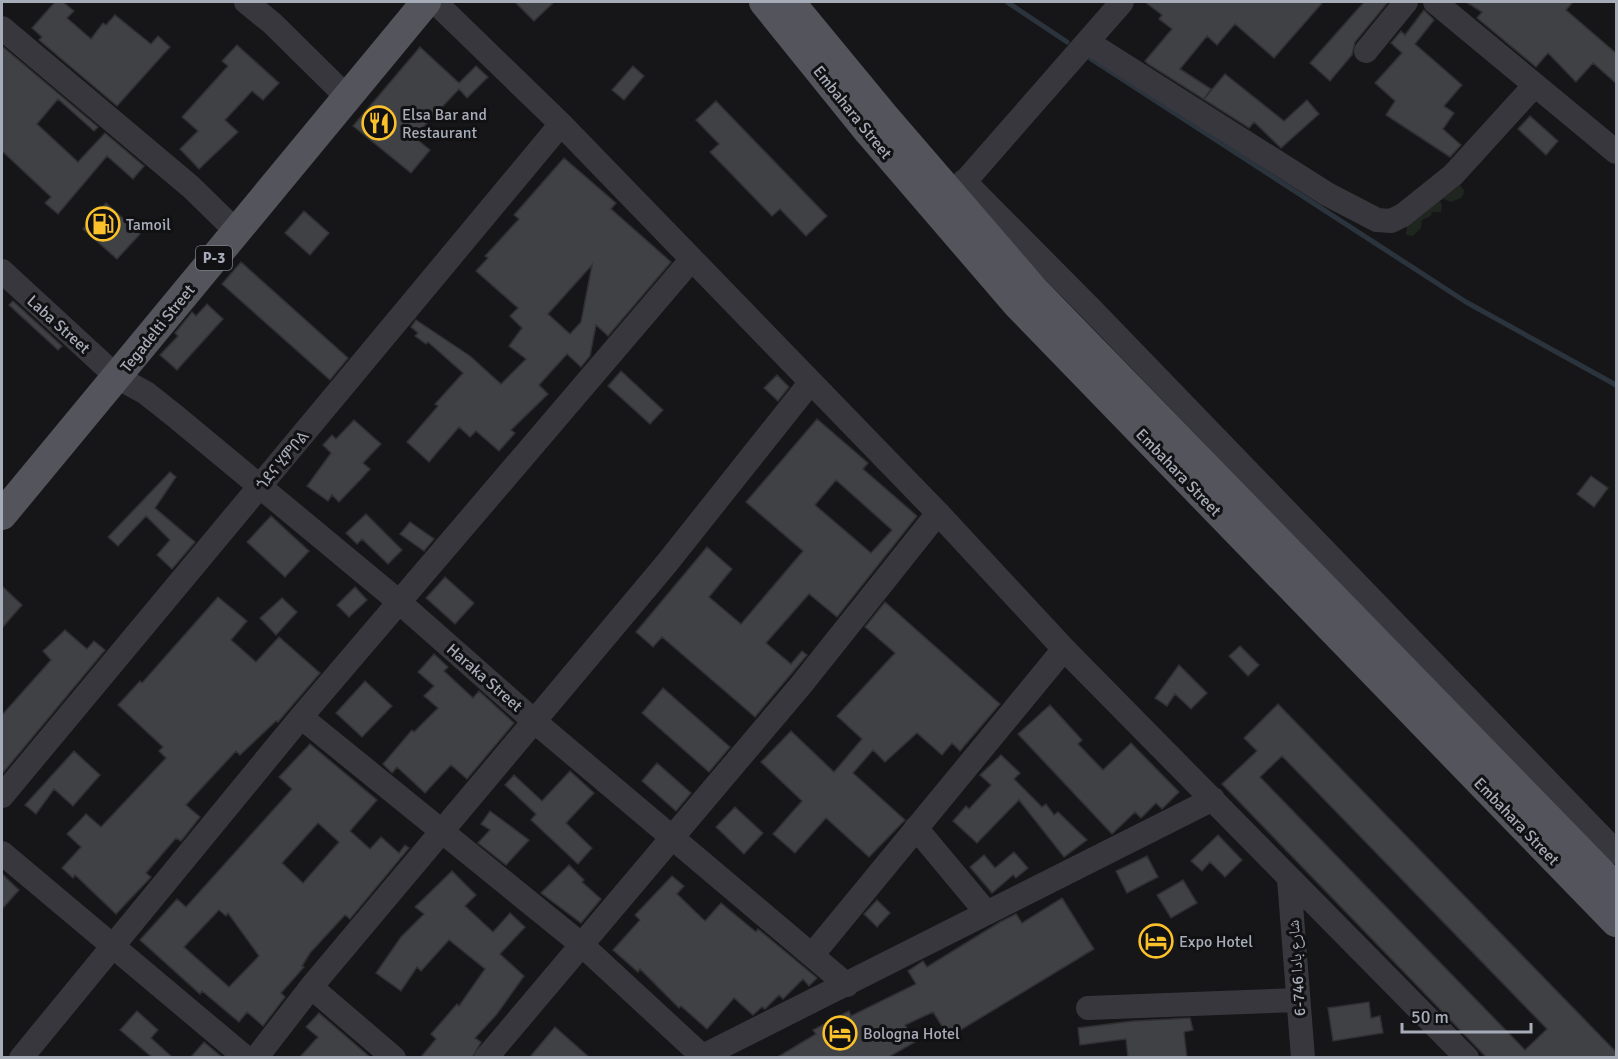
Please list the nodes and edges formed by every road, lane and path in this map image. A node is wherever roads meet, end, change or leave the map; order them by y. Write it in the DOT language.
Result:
graph roads {
  1 [pos="246,2"];
  2 [pos="426,2"];
  3 [pos="435,2"];
  4 [pos="764,2"];
  5 [pos="790,2"];
  6 [pos="1122,2"];
  7 [pos="1406,2"];
  8 [pos="1435,2"];
  9 [pos="2,28"];
  10 [pos="1089,43"];
  11 [pos="1366,51"];
  12 [pos="1534,86"];
  13 [pos="346,96"];
  14 [pos="561,123"];
  15 [pos="1617,152"];
  16 [pos="951,197"];
  17 [pos="236,231"];
  18 [pos="691,260"];
  19 [pos="2,271"];
  20 [pos="117,377"];
  21 [pos="810,383"];
  22 [pos="260,486"];
  23 [pos="938,513"];
  24 [pos="1252,513"];
  25 [pos="2,514"];
  26 [pos="398,601"];
  27 [pos="1065,649"];
  28 [pos="1420,684"];
  29 [pos="301,717"];
  30 [pos="534,721"];
  31 [pos="2,796"];
  32 [pos="1213,799"];
  33 [pos="916,828"];
  34 [pos="442,830"];
  35 [pos="673,838"];
  36 [pos="1617,852"];
  37 [pos="2,853"];
  38 [pos="1289,879"];
  39 [pos="1617,888"];
  40 [pos="986,912"];
  41 [pos="1617,922"];
  42 [pos="582,945"];
  43 [pos="114,946"];
  44 [pos="813,954"];
  45 [pos="847,985"];
  46 [pos="311,987"];
  47 [pos="1298,999"];
  48 [pos="1088,1008"];
  49 [pos="701,1057"];
  50 [pos="21,1058"];
  51 [pos="246,1058"];
  52 [pos="256,1058"];
  53 [pos="394,1058"];
  54 [pos="486,1058"];
  55 [pos="1303,1058"];
  56 [pos="1467,1058"];
  1 -- 13 [label="street"];
  2 -- 13 [label="main road, Tegadelti Street / P-3"];
  3 -- 14 [label="street"];
  4 -- 16 [label="main road, Embahara Street"];
  5 -- 16 [label="main road, Embahara Street"];
  6 -- 10 [label="street"];
  7 -- 11 [label="street"];
  8 -- 12 [label="street"];
  9 -- 17 [label="street"];
  10 -- 12 [label="street"];
  10 -- 16 [label="street"];
  12 -- 15 [label="street"];
  13 -- 17 [label="main road, Tegadelti Street / P-3"];
  14 -- 18 [label="street"];
  14 -- 22 [label="street, ጎደና ሂምቦል"];
  16 -- 24 [label="street"];
  16 -- 24 [label="main road, Embahara Street"];
  17 -- 20 [label="main road, Tegadelti Street / P-3"];
  18 -- 21 [label="street"];
  18 -- 26 [label="street"];
  19 -- 20 [label="street, Laba Street"];
  20 -- 22 [label="street, Haraka Street"];
  20 -- 25 [label="main road, Tegadelti Street / P-3"];
  21 -- 23 [label="street"];
  21 -- 30 [label="street"];
  22 -- 26 [label="street, Haraka Street"];
  22 -- 31 [label="street, ጎደና ሂምቦል"];
  23 -- 27 [label="street"];
  23 -- 35 [label="street"];
  24 -- 28 [label="main road, Embahara Street"];
  24 -- 28 [label="street"];
  26 -- 29 [label="street"];
  26 -- 30 [label="street, Haraka Street"];
  27 -- 32 [label="street"];
  27 -- 33 [label="street"];
  28 -- 36 [label="street"];
  28 -- 39 [label="main road, Embahara Street"];
  28 -- 41 [label="main road, Embahara Street"];
  29 -- 34 [label="street"];
  29 -- 43 [label="street"];
  30 -- 34 [label="street"];
  30 -- 35 [label="street, Haraka Street"];
  32 -- 38 [label="street"];
  32 -- 40 [label="street"];
  33 -- 40 [label="street"];
  33 -- 44 [label="street"];
  34 -- 42 [label="street"];
  34 -- 46 [label="street"];
  35 -- 42 [label="street"];
  35 -- 44 [label="street, Haraka Street"];
  37 -- 43 [label="street"];
  38 -- 47 [label="street, شارع بادا 746-6"];
  38 -- 56 [label="street"];
  40 -- 45 [label="street"];
  42 -- 49 [label="street"];
  42 -- 54 [label="street"];
  43 -- 50 [label="street"];
  43 -- 51 [label="street"];
  44 -- 45 [label="street, Haraka Street"];
  45 -- 49 [label="street"];
  46 -- 52 [label="street"];
  46 -- 53 [label="street"];
  47 -- 48 [label="street"];
  47 -- 55 [label="street, شارع بادا 746-6"];
}
